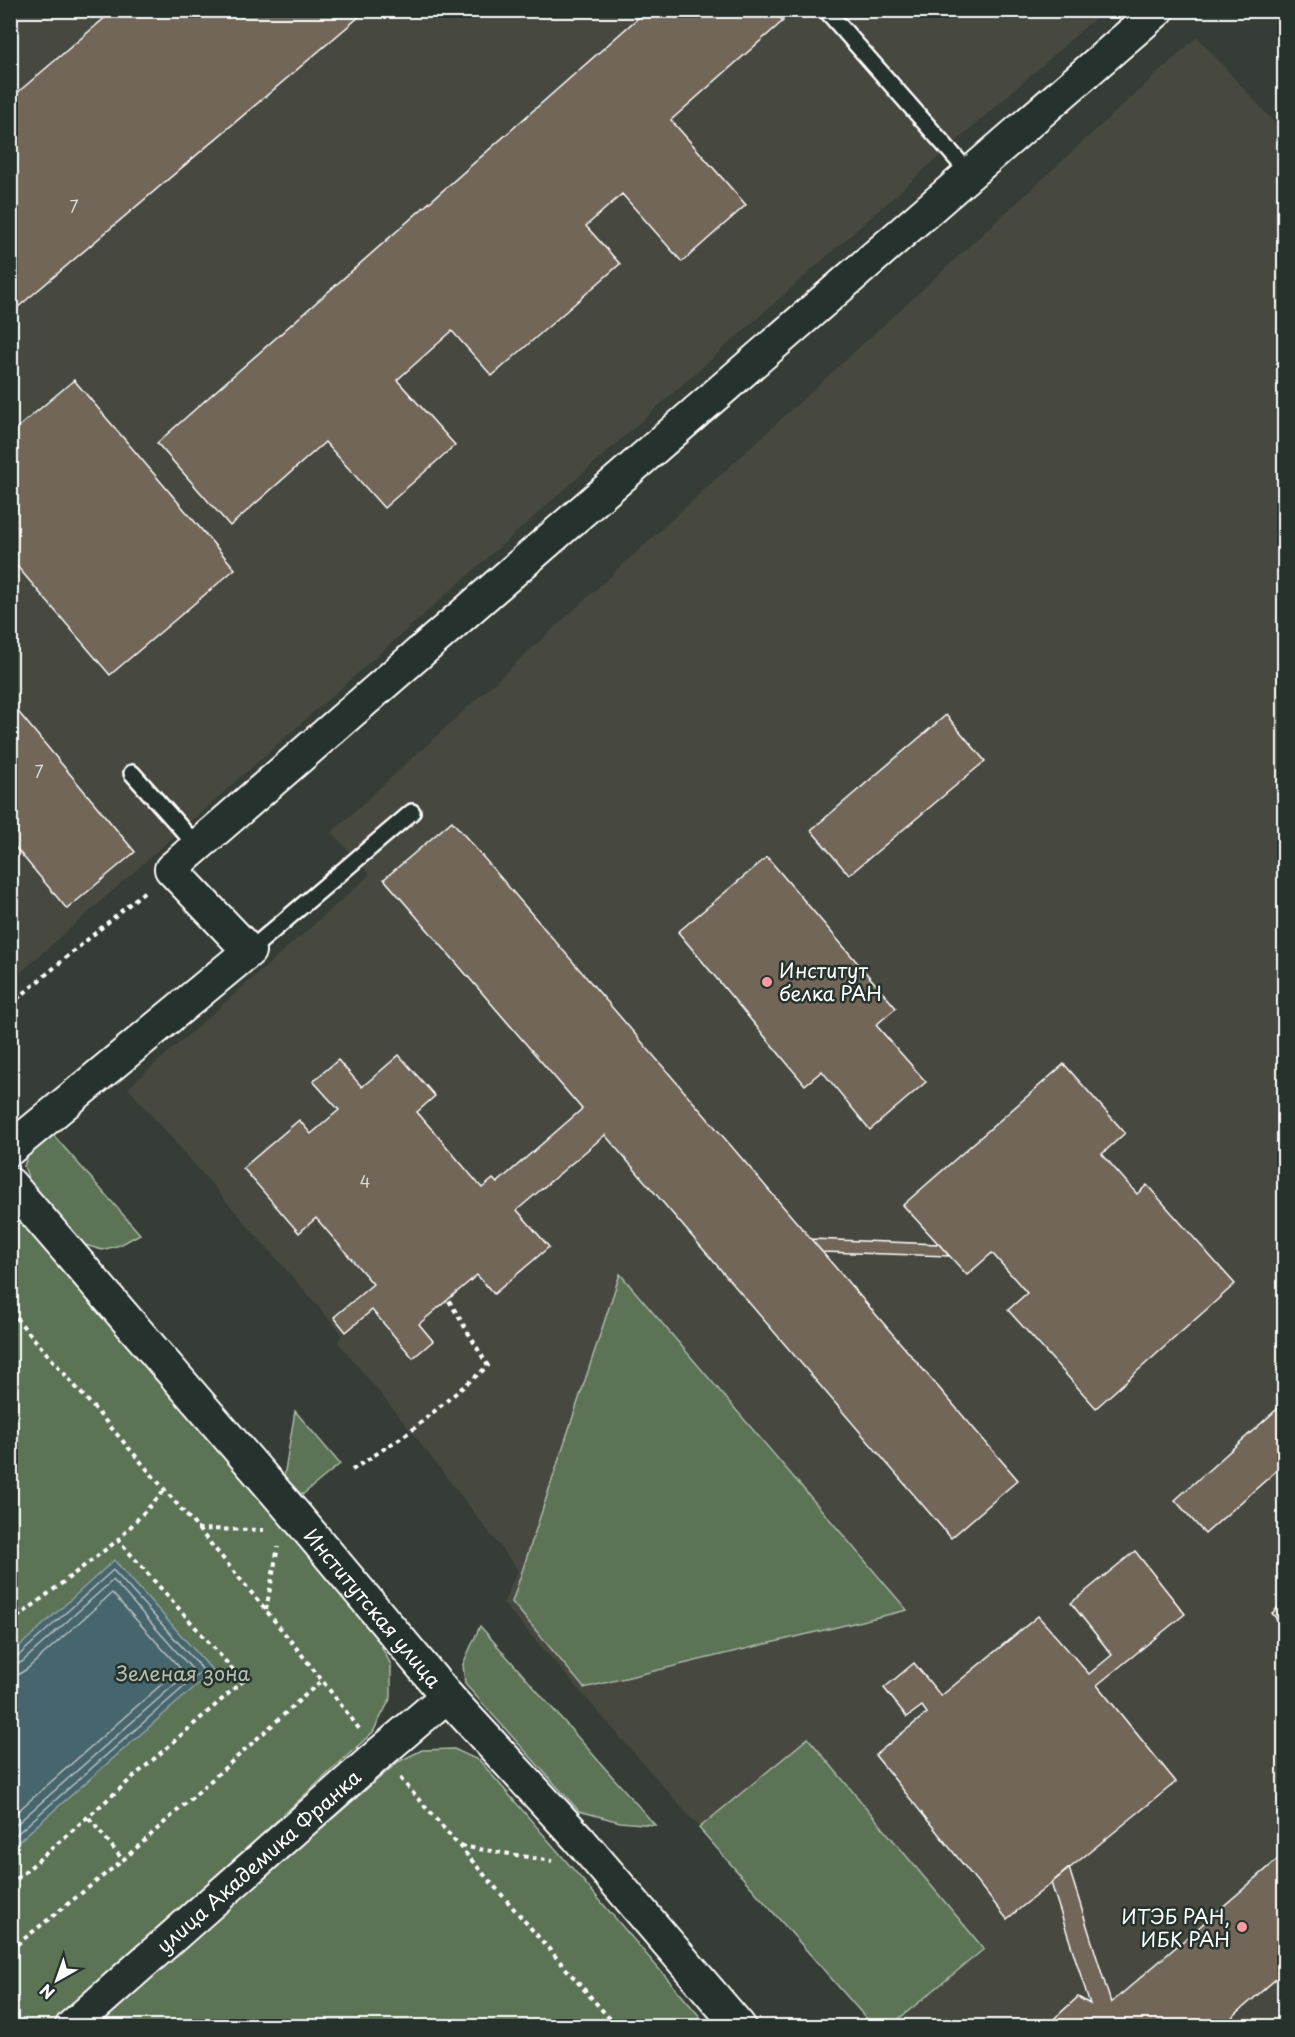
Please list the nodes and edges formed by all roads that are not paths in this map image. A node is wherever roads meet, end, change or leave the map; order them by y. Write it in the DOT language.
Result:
graph roads {
  1 [pos="826,10"];
  2 [pos="1158,10"];
  3 [pos="970,174"];
  4 [pos="132,773"];
  5 [pos="412,812"];
  6 [pos="197,846"];
  7 [pos="249,951"];
  8 [pos="10,1149"];
  9 [pos="10,1184"];
  10 [pos="447,1696"];
  11 [pos="72,2026"];
  12 [pos="739,2026"];
  1 -- 3 [label="lane"];
  2 -- 3 [label="street"];
  3 -- 6 [label="street"];
  4 -- 6 [label="lane"];
  5 -- 7 [label="lane"];
  6 -- 7 [label="street"];
  7 -- 8 [label="street"];
  9 -- 10 [label="street, Институтская улица"];
  10 -- 11 [label="street, улица Академика Франка"];
  10 -- 12 [label="street, Институтская улица"];
}
